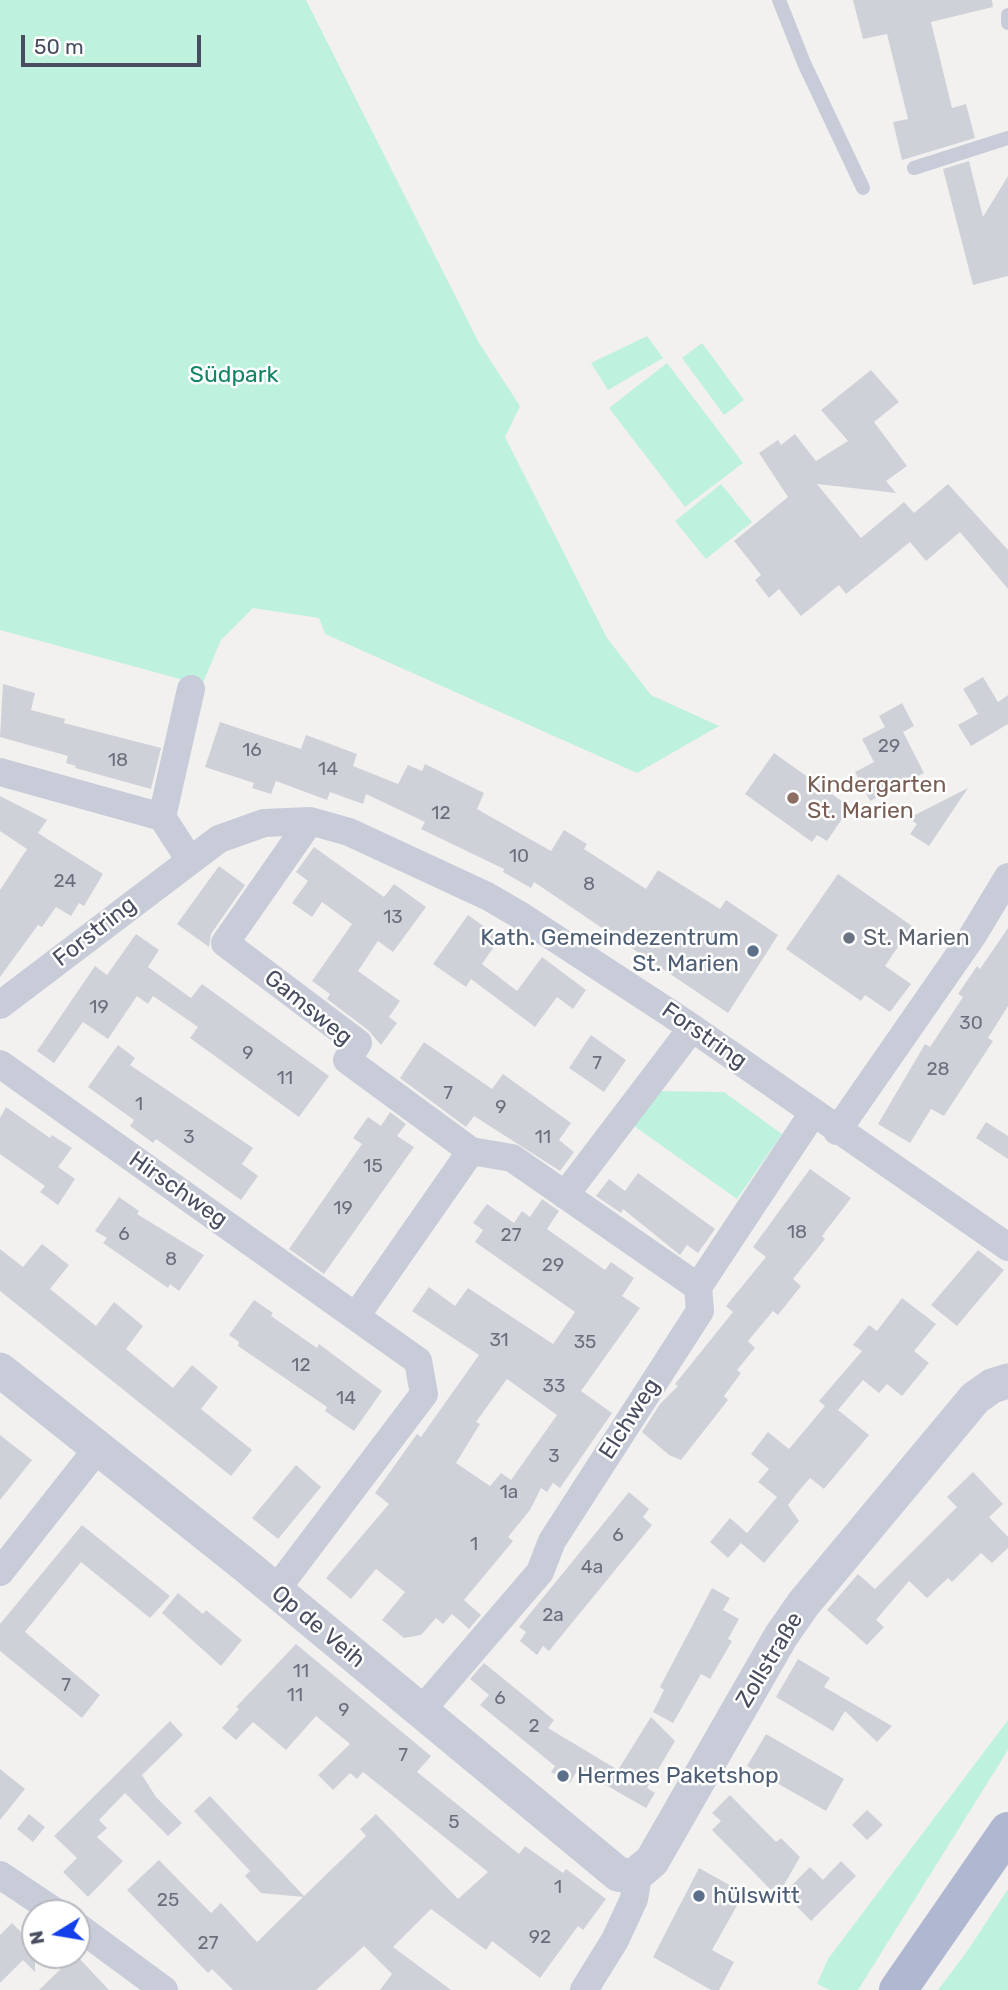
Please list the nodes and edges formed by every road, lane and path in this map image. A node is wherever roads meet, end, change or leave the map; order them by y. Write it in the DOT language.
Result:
graph roads {
  1 [pos="779,0"];
  2 [pos="1008,15"];
  3 [pos="1008,23"];
  4 [pos="1008,138"];
  5 [pos="914,168"];
  6 [pos="863,188"];
  7 [pos="191,689"];
  8 [pos="0,772"];
  9 [pos="162,817"];
  10 [pos="310,821"];
  11 [pos="190,859"];
  12 [pos="1008,877"];
  13 [pos="1,1003"];
  14 [pos="692,1028"];
  15 [pos="0,1064"];
  16 [pos="813,1113"];
  17 [pos="837,1131"];
  18 [pos="471,1152"];
  19 [pos="565,1195"];
  20 [pos="1008,1247"];
  21 [pos="698,1287"];
  22 [pos="356,1316"];
  23 [pos="0,1370"];
  24 [pos="1006,1377"];
  25 [pos="97,1448"];
  26 [pos="0,1572"];
  27 [pos="275,1591"];
  28 [pos="420,1712"];
  29 [pos="1008,1830"];
  30 [pos="0,1875"];
  31 [pos="638,1876"];
  32 [pos="36,1899"];
  33 [pos="91,1937"];
  34 [pos="164,1990"];
  35 [pos="584,1990"];
  36 [pos="898,1990"];
  1 -- 6 [label="lane"];
  2 -- 3 [label="lane"];
  4 -- 5 [label="lane"];
  7 -- 9 [label="street"];
  8 -- 9 [label="street"];
  9 -- 11 [label="street"];
  10 -- 11 [label="street, Forstring"];
  10 -- 14 [label="street, Forstring"];
  10 -- 18 [label="street, Gamsweg"];
  11 -- 13 [label="street, Forstring"];
  12 -- 17 [label="street"];
  14 -- 16 [label="street, Forstring"];
  14 -- 19 [label="street"];
  15 -- 22 [label="street, Hirschweg"];
  16 -- 17 [label="street, Forstring"];
  16 -- 21 [label="street, Elchweg"];
  17 -- 20 [label="street, Forstring"];
  18 -- 19 [label="street, Gamsweg"];
  18 -- 22 [label="street"];
  19 -- 21 [label="street, Gamsweg"];
  21 -- 28 [label="street, Elchweg"];
  22 -- 27 [label="street, Hirschweg"];
  23 -- 25 [label="street, Op de Veih"];
  24 -- 31 [label="street, Zollstraße"];
  25 -- 26 [label="street"];
  25 -- 27 [label="street, Op de Veih"];
  27 -- 28 [label="street, Op de Veih"];
  28 -- 31 [label="street, Op de Veih"];
  29 -- 36 [label="main road"];
  30 -- 32 [label="street"];
  31 -- 35 [label="street, Zollstraße"];
  33 -- 34 [label="street"];
}
